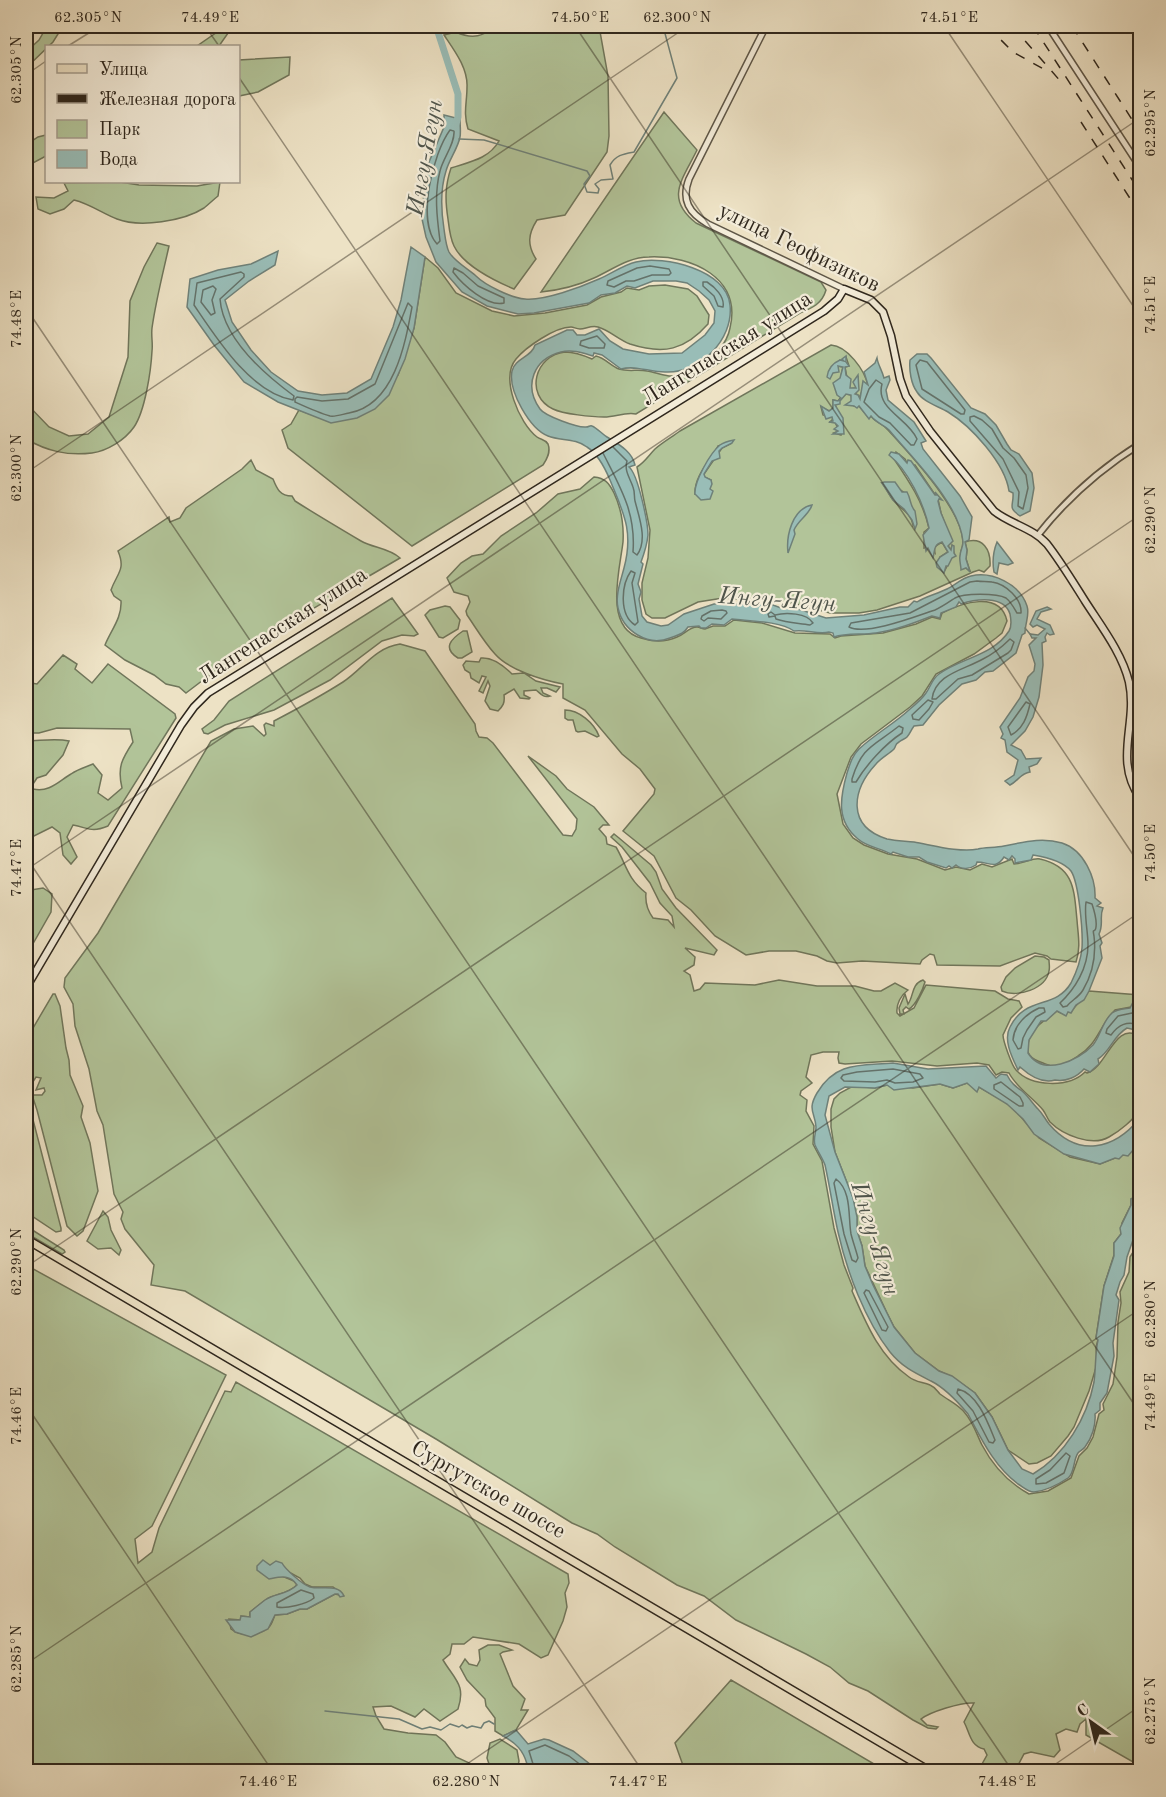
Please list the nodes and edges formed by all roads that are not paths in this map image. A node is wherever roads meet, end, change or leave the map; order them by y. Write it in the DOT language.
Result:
graph roads {
  1 [pos="766,26"];
  2 [pos="1048,26"];
  3 [pos="1140,167"];
  4 [pos="844,289"];
  5 [pos="1140,444"];
  6 [pos="1038,535"];
  7 [pos="1140,798"];
  8 [pos="26,988"];
  9 [pos="26,1239"];
  10 [pos="932,1772"];
  1 -- 4 [label="street, улица Геофизиков"];
  2 -- 3 [label="street"];
  4 -- 6 [label="main road, улица Геофизиков"];
  4 -- 8 [label="main road, Лангепасская улица"];
  5 -- 6 [label="street"];
  6 -- 7 [label="main road, улица Геофизиков"];
  9 -- 10 [label="main road, Сургутское шоссе"];
}
